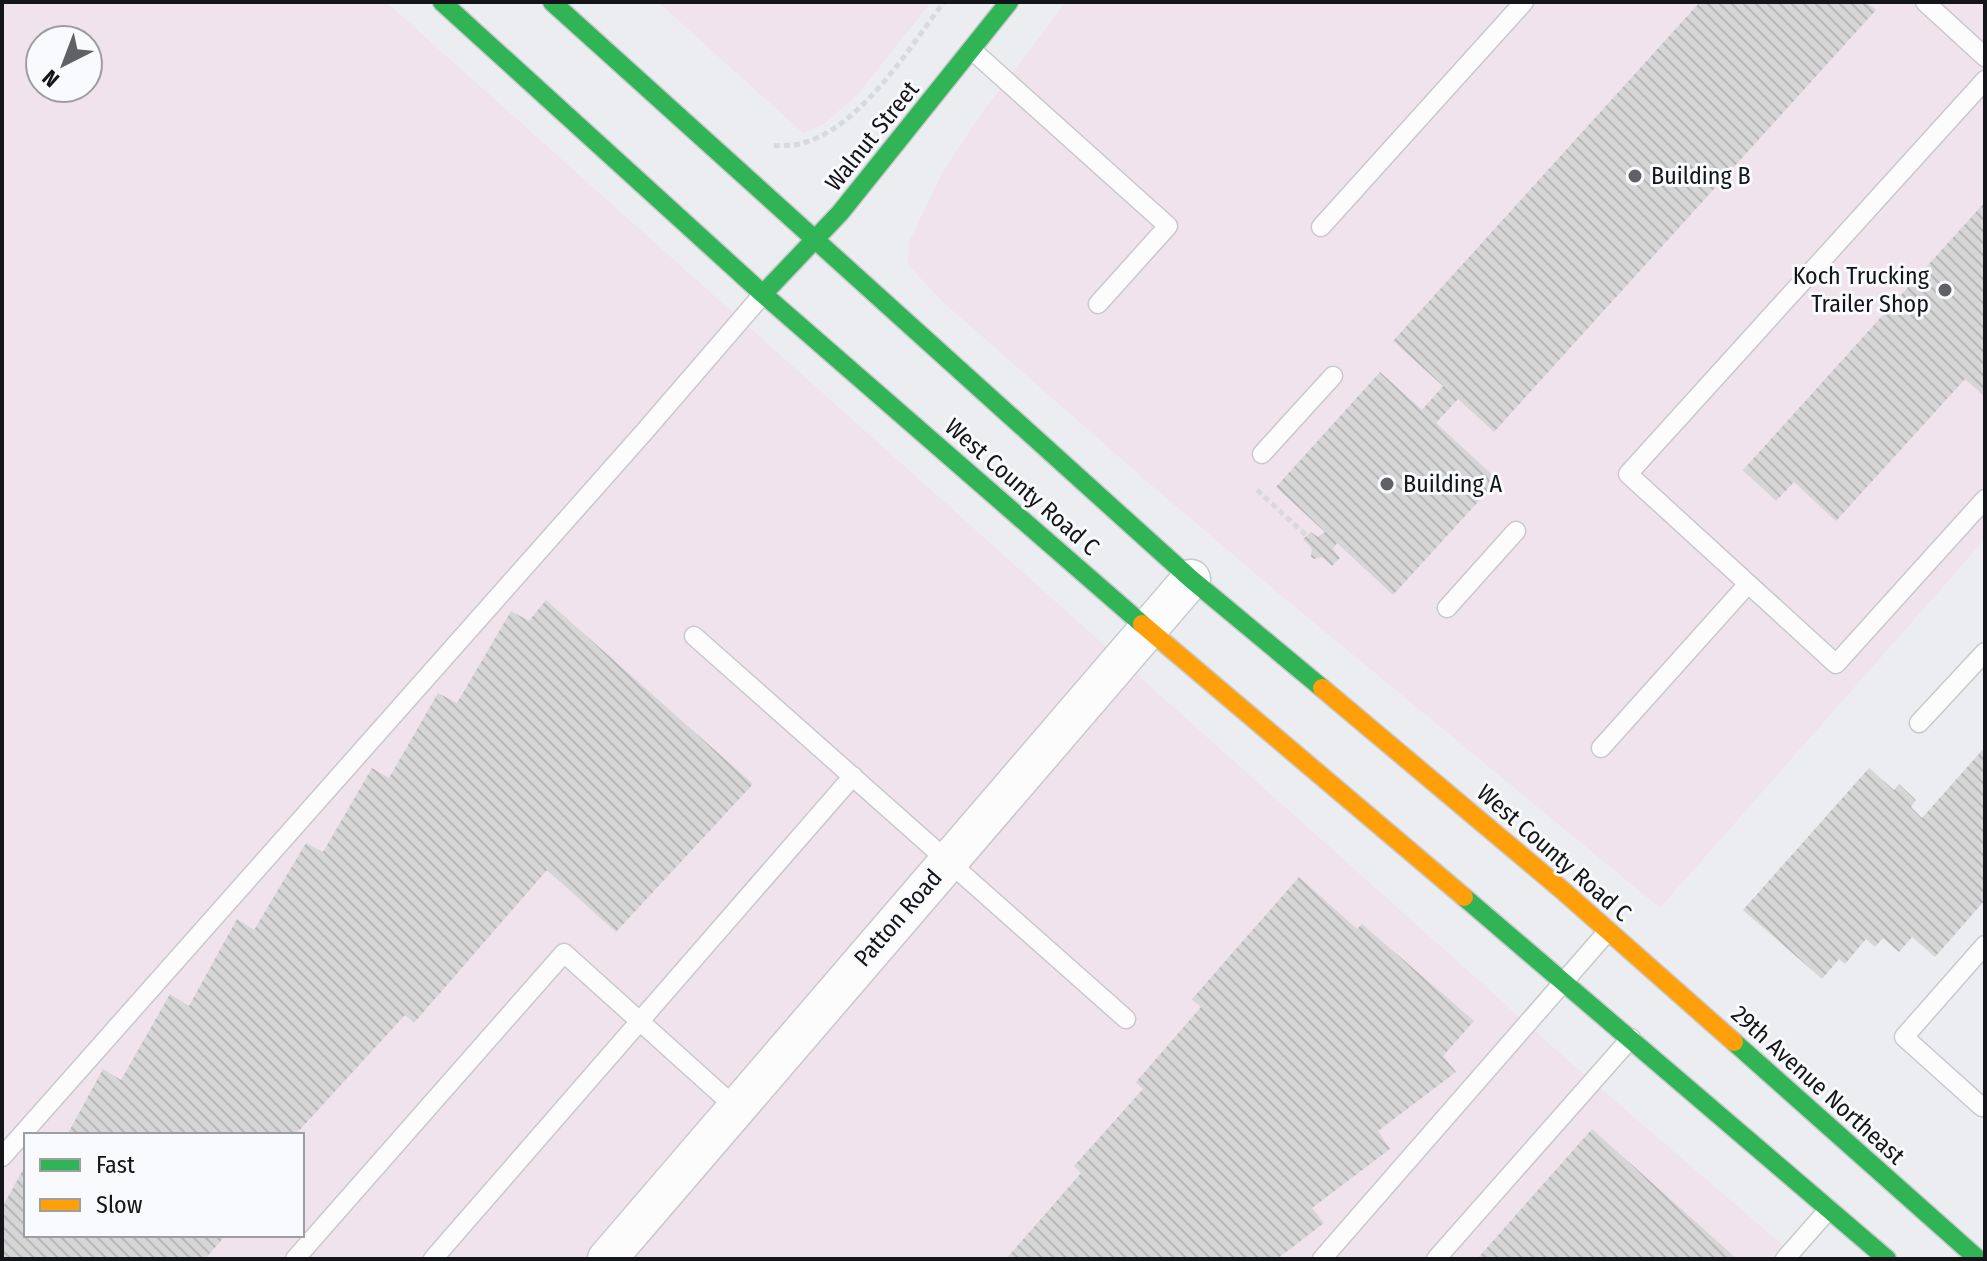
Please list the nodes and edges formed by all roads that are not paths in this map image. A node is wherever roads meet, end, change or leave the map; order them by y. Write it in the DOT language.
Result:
graph roads {
  1 [pos="442,2"];
  2 [pos="552,2"];
  3 [pos="1009,2"];
  4 [pos="1524,2"];
  5 [pos="1925,2"];
  6 [pos="973,51"];
  7 [pos="1985,57"];
  8 [pos="1985,80"];
  9 [pos="1321,227"];
  10 [pos="815,240"];
  11 [pos="763,294"];
  12 [pos="1098,304"];
  13 [pos="1333,376"];
  14 [pos="1262,454"];
  15 [pos="1985,499"];
  16 [pos="1516,531"];
  17 [pos="1191,579"];
  18 [pos="1748,584"];
  19 [pos="1447,608"];
  20 [pos="1148,629"];
  21 [pos="694,636"];
  22 [pos="1985,652"];
  23 [pos="1919,723"];
  24 [pos="1601,748"];
  25 [pos="853,776"];
  26 [pos="948,861"];
  27 [pos="1608,931"];
  28 [pos="1985,945"];
  29 [pos="1626,947"];
  30 [pos="1564,982"];
  31 [pos="1126,1019"];
  32 [pos="640,1021"];
  33 [pos="1631,1038"];
  34 [pos="1985,1104"];
  35 [pos="735,1107"];
  36 [pos="2,1157"];
  37 [pos="1829,1209"];
  38 [pos="295,1259"];
  39 [pos="433,1259"];
  40 [pos="607,1259"];
  41 [pos="1322,1259"];
  42 [pos="1436,1259"];
  43 [pos="1785,1259"];
  44 [pos="1887,1259"];
  45 [pos="1978,1259"];
  1 -- 11 [label="main road, West County Road C"];
  2 -- 10 [label="main road, West County Road C"];
  3 -- 6 [label="main road, Walnut Street"];
  4 -- 9 [label="lane"];
  5 -- 7 [label="lane"];
  6 -- 10 [label="main road, Walnut Street"];
  6 -- 12 [label="lane"];
  8 -- 18 [label="lane"];
  10 -- 11 [label="main road, Walnut Street"];
  10 -- 17 [label="main road, West County Road C"];
  11 -- 20 [label="main road, West County Road C"];
  11 -- 36 [label="lane"];
  13 -- 14 [label="lane"];
  15 -- 18 [label="lane"];
  16 -- 19 [label="lane"];
  17 -- 20 [label="street, Patton Road"];
  17 -- 27 [label="main road, West County Road C"];
  18 -- 24 [label="lane"];
  20 -- 26 [label="street, Patton Road"];
  20 -- 30 [label="main road, West County Road C"];
  21 -- 25 [label="lane"];
  22 -- 23 [label="lane"];
  25 -- 26 [label="lane"];
  25 -- 32 [label="lane"];
  26 -- 31 [label="lane"];
  26 -- 35 [label="street, Patton Road"];
  27 -- 29 [label="main road, West County Road C"];
  27 -- 30 [label="lane"];
  28 -- 34 [label="lane"];
  29 -- 45 [label="main road, 29th Avenue Northeast"];
  30 -- 33 [label="main road, West County Road C"];
  30 -- 41 [label="lane"];
  32 -- 35 [label="lane"];
  32 -- 38 [label="lane"];
  32 -- 39 [label="lane"];
  33 -- 37 [label="main road"];
  33 -- 42 [label="lane"];
  35 -- 40 [label="street, Patton Road"];
  37 -- 43 [label="lane"];
  37 -- 44 [label="main road"];
}
